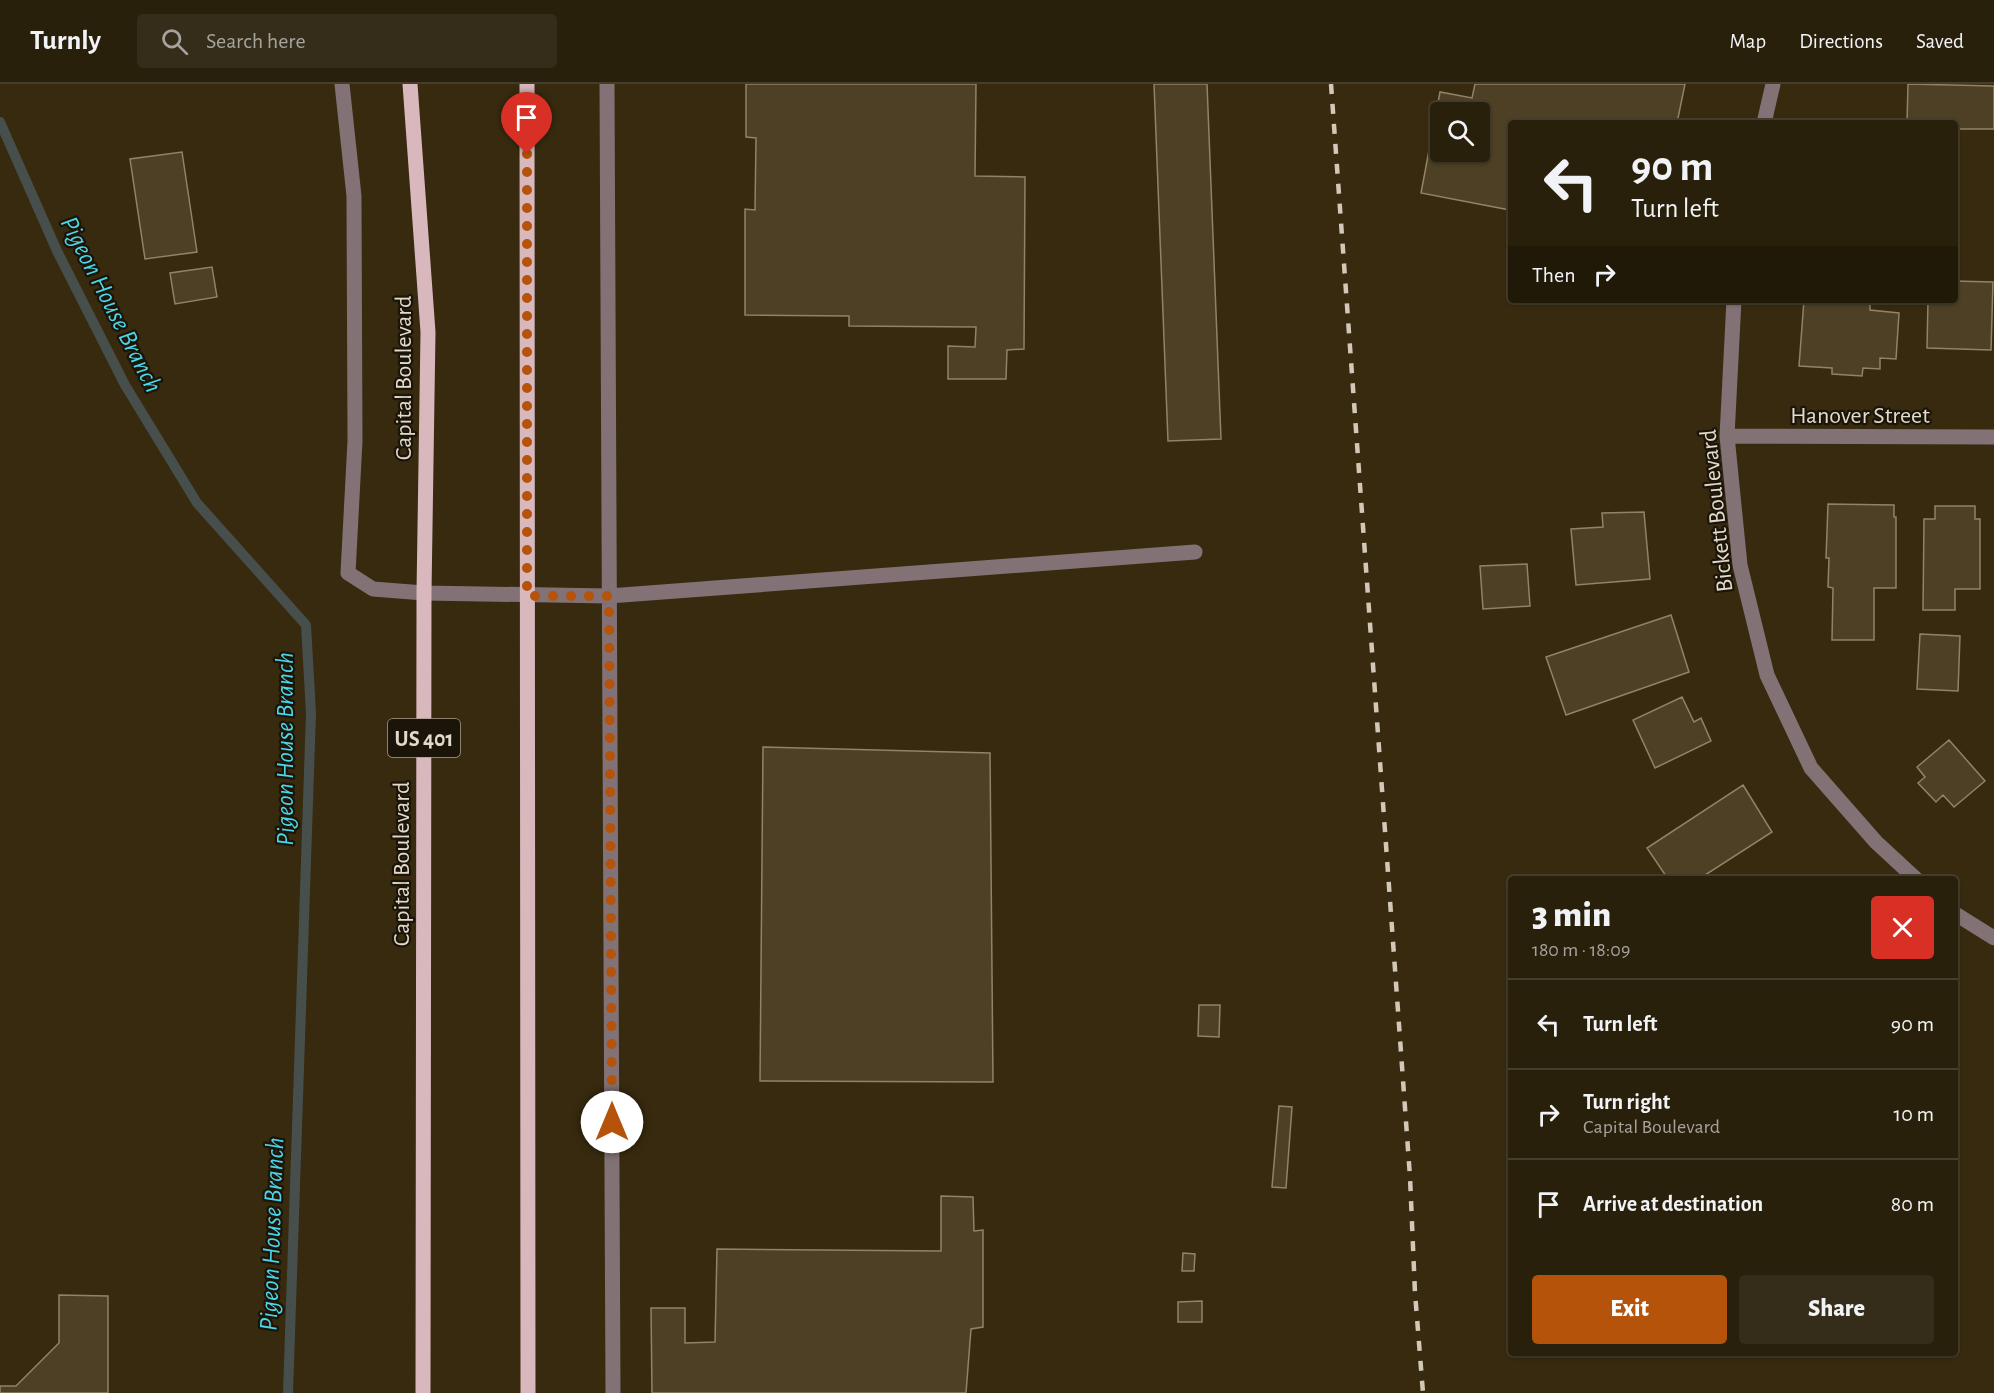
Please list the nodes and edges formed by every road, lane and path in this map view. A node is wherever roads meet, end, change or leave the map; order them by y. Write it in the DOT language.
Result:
graph roads {
  1 [pos="342,84"];
  2 [pos="410,84"];
  3 [pos="527,84"];
  4 [pos="607,84"];
  5 [pos="1773,84"];
  6 [pos="1765,120"];
  7 [pos="1734,303"];
  8 [pos="1726,436"];
  9 [pos="1994,437"];
  10 [pos="1195,552"];
  11 [pos="424,593"];
  12 [pos="527,596"];
  13 [pos="609,596"];
  14 [pos="1913,876"];
  15 [pos="1958,915"];
  16 [pos="1994,938"];
  17 [pos="423,1393"];
  18 [pos="528,1393"];
  19 [pos="614,1393"];
  1 -- 11 [label="street"];
  2 -- 11 [label="main road, Capital Boulevard / US 401"];
  3 -- 12 [label="main road"];
  4 -- 13 [label="street"];
  5 -- 6 [label="street"];
  7 -- 8 [label="street, Bickett Boulevard"];
  8 -- 9 [label="street, Hanover Street"];
  8 -- 14 [label="street, Bickett Boulevard"];
  10 -- 13 [label="street"];
  11 -- 12 [label="street"];
  11 -- 17 [label="main road, Capital Boulevard / US 401"];
  12 -- 13 [label="street"];
  12 -- 18 [label="main road"];
  13 -- 19 [label="street"];
  15 -- 16 [label="street"];
}
